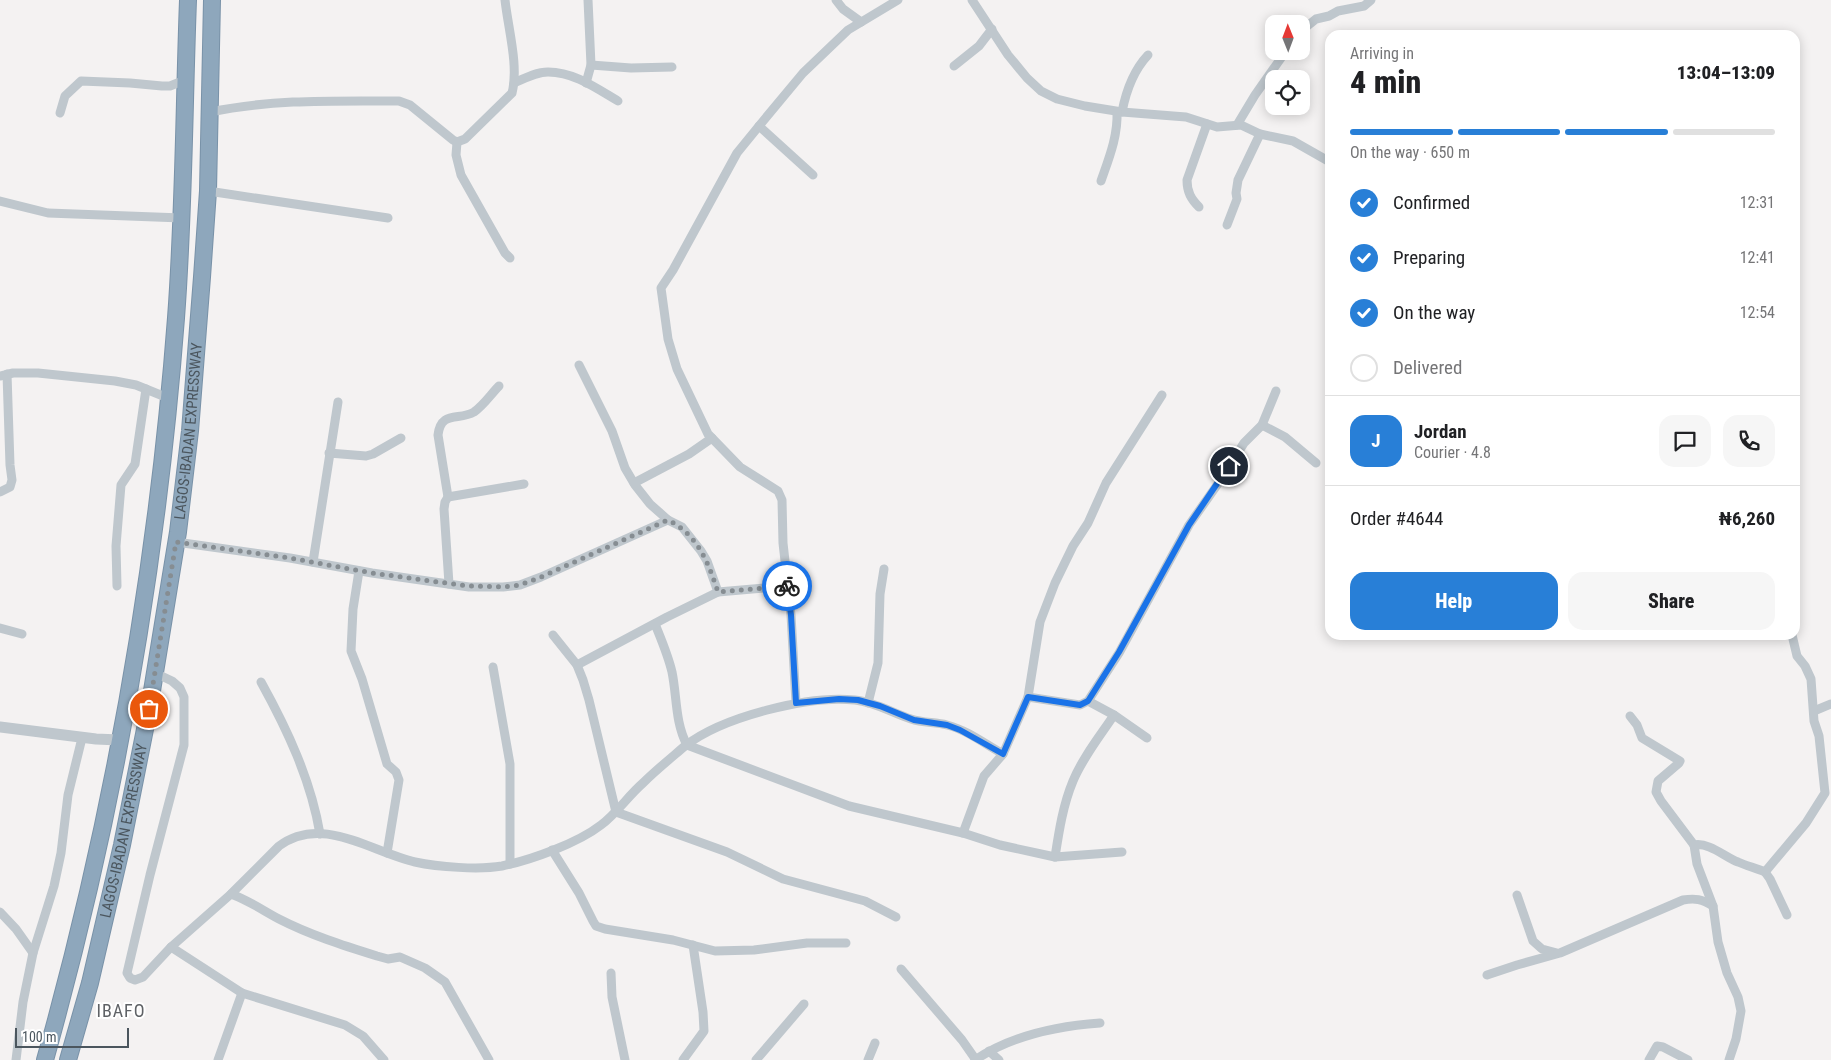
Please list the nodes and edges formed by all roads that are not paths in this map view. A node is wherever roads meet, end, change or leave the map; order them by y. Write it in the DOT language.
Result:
graph roads {
  1 [pos="188,0"];
  2 [pos="212,0"];
  3 [pos="505,0"];
  4 [pos="588,0"];
  5 [pos="836,0"];
  6 [pos="898,0"];
  7 [pos="972,0"];
  8 [pos="1371,0"];
  9 [pos="861,22"];
  10 [pos="1310,24"];
  11 [pos="992,29"];
  12 [pos="1148,55"];
  13 [pos="1280,60"];
  14 [pos="590,65"];
  15 [pos="954,66"];
  16 [pos="672,67"];
  17 [pos="185,80"];
  18 [pos="514,83"];
  19 [pos="586,83"];
  20 [pos="618,101"];
  21 [pos="60,112"];
  22 [pos="210,112"];
  23 [pos="1119,112"];
  24 [pos="1207,124"];
  25 [pos="1237,125"];
  26 [pos="759,126"];
  27 [pos="1260,134"];
  28 [pos="457,142"];
  29 [pos="1325,159"];
  30 [pos="813,175"];
  31 [pos="1101,181"];
  32 [pos="208,191"];
  33 [pos="0,201"];
  34 [pos="1199,207"];
  35 [pos="182,218"];
  36 [pos="388,218"];
  37 [pos="1227,225"];
  38 [pos="510,258"];
  39 [pos="579,365"];
  40 [pos="3,375"];
  41 [pos="499,386"];
  42 [pos="146,389"];
  43 [pos="1276,391"];
  44 [pos="1162,395"];
  45 [pos="168,398"];
  46 [pos="338,402"];
  47 [pos="1262,424"];
  48 [pos="401,438"];
  49 [pos="712,438"];
  50 [pos="330,453"];
  51 [pos="1316,464"];
  52 [pos="634,483"];
  53 [pos="524,484"];
  54 [pos="0,492"];
  55 [pos="448,496"];
  56 [pos="668,520"];
  57 [pos="176,542"];
  58 [pos="313,562"];
  59 [pos="884,569"];
  60 [pos="359,571"];
  61 [pos="449,584"];
  62 [pos="117,586"];
  63 [pos="788,586"];
  64 [pos="718,592"];
  65 [pos="655,624"];
  66 [pos="0,628"];
  67 [pos="22,634"];
  68 [pos="553,636"];
  69 [pos="1793,640"];
  70 [pos="578,665"];
  71 [pos="493,667"];
  72 [pos="155,673"];
  73 [pos="261,682"];
  74 [pos="1028,697"];
  75 [pos="1088,701"];
  76 [pos="796,703"];
  77 [pos="868,703"];
  78 [pos="1831,704"];
  79 [pos="1814,711"];
  80 [pos="1114,715"];
  81 [pos="1630,716"];
  82 [pos="0,727"];
  83 [pos="82,738"];
  84 [pos="1147,738"];
  85 [pos="119,740"];
  86 [pos="687,745"];
  87 [pos="1003,754"];
  88 [pos="1828,793"];
  89 [pos="616,812"];
  90 [pos="964,833"];
  91 [pos="320,834"];
  92 [pos="1694,845"];
  93 [pos="552,850"];
  94 [pos="1122,852"];
  95 [pos="387,853"];
  96 [pos="1055,856"];
  97 [pos="510,864"];
  98 [pos="1765,872"];
  99 [pos="231,894"];
  100 [pos="1518,894"];
  101 [pos="1712,906"];
  102 [pos="0,912"];
  103 [pos="1787,915"];
  104 [pos="896,917"];
  105 [pos="846,943"];
  106 [pos="693,945"];
  107 [pos="171,947"];
  108 [pos="33,952"];
  109 [pos="1560,953"];
  110 [pos="901,969"];
  111 [pos="611,973"];
  112 [pos="1487,975"];
  113 [pos="242,993"];
  114 [pos="804,1004"];
  115 [pos="1100,1023"];
  116 [pos="875,1043"];
  117 [pos="988,1052"];
  118 [pos="16,1060"];
  119 [pos="45,1060"];
  120 [pos="68,1060"];
  121 [pos="218,1060"];
  122 [pos="384,1060"];
  123 [pos="489,1060"];
  124 [pos="625,1060"];
  125 [pos="683,1060"];
  126 [pos="756,1060"];
  127 [pos="868,1060"];
  128 [pos="976,1060"];
  129 [pos="1000,1060"];
  130 [pos="1649,1060"];
  131 [pos="1688,1060"];
  132 [pos="1729,1060"];
  1 -- 17 [label="highway, LAGOS-IBADAN EXPRESSWAY"];
  2 -- 22 [label="highway, LAGOS-IBADAN EXPRESSWAY"];
  3 -- 18 [label="street"];
  4 -- 14 [label="street"];
  5 -- 9 [label="street"];
  6 -- 9 [label="street"];
  7 -- 11 [label="street"];
  8 -- 10 [label="street"];
  9 -- 26 [label="street"];
  11 -- 15 [label="street"];
  11 -- 23 [label="street"];
  12 -- 23 [label="street"];
  13 -- 25 [label="street"];
  14 -- 16 [label="street"];
  14 -- 19 [label="street"];
  17 -- 21 [label="street"];
  17 -- 35 [label="highway, LAGOS-IBADAN EXPRESSWAY"];
  18 -- 19 [label="street"];
  18 -- 28 [label="street"];
  19 -- 20 [label="street"];
  22 -- 28 [label="street"];
  22 -- 32 [label="highway, LAGOS-IBADAN EXPRESSWAY"];
  23 -- 24 [label="street"];
  23 -- 31 [label="street"];
  24 -- 25 [label="street"];
  24 -- 34 [label="street"];
  25 -- 27 [label="street"];
  26 -- 30 [label="street"];
  26 -- 49 [label="street"];
  27 -- 29 [label="street"];
  27 -- 37 [label="street"];
  28 -- 38 [label="street"];
  32 -- 36 [label="street"];
  32 -- 57 [label="highway, LAGOS-IBADAN EXPRESSWAY"];
  33 -- 35 [label="street"];
  35 -- 45 [label="highway, LAGOS-IBADAN EXPRESSWAY"];
  39 -- 52 [label="street"];
  40 -- 42 [label="street"];
  40 -- 54 [label="street"];
  41 -- 55 [label="street"];
  42 -- 45 [label="street"];
  42 -- 62 [label="street"];
  43 -- 47 [label="street"];
  44 -- 74 [label="street"];
  45 -- 85 [label="highway, LAGOS-IBADAN EXPRESSWAY"];
  46 -- 50 [label="street"];
  47 -- 51 [label="street"];
  47 -- 75 [label="street"];
  48 -- 50 [label="street"];
  49 -- 52 [label="street"];
  49 -- 63 [label="street"];
  50 -- 58 [label="street"];
  52 -- 56 [label="street"];
  53 -- 55 [label="street"];
  55 -- 61 [label="street"];
  56 -- 61 [label="street"];
  56 -- 64 [label="street"];
  57 -- 58 [label="street"];
  57 -- 72 [label="highway, LAGOS-IBADAN EXPRESSWAY"];
  58 -- 60 [label="street"];
  59 -- 77 [label="street"];
  60 -- 61 [label="street"];
  60 -- 95 [label="street"];
  63 -- 64 [label="street"];
  63 -- 76 [label="street"];
  64 -- 65 [label="street"];
  65 -- 70 [label="street"];
  65 -- 86 [label="street"];
  66 -- 67 [label="street"];
  68 -- 70 [label="street"];
  69 -- 79 [label="street"];
  70 -- 89 [label="street"];
  71 -- 97 [label="street"];
  72 -- 107 [label="street"];
  72 -- 120 [label="highway, LAGOS-IBADAN EXPRESSWAY"];
  73 -- 91 [label="street"];
  74 -- 75 [label="street"];
  74 -- 87 [label="street"];
  75 -- 80 [label="street"];
  76 -- 77 [label="street"];
  76 -- 86 [label="street"];
  77 -- 87 [label="street"];
  78 -- 79 [label="street"];
  79 -- 88 [label="street"];
  80 -- 84 [label="street"];
  80 -- 96 [label="street"];
  81 -- 92 [label="street"];
  82 -- 83 [label="street"];
  83 -- 85 [label="street"];
  83 -- 108 [label="street"];
  85 -- 119 [label="highway, LAGOS-IBADAN EXPRESSWAY"];
  86 -- 89 [label="street"];
  86 -- 90 [label="street"];
  87 -- 90 [label="street"];
  88 -- 98 [label="street"];
  89 -- 93 [label="street"];
  89 -- 104 [label="street"];
  90 -- 96 [label="street"];
  91 -- 95 [label="street"];
  91 -- 99 [label="street"];
  92 -- 98 [label="street"];
  92 -- 101 [label="street"];
  93 -- 97 [label="street"];
  93 -- 106 [label="street"];
  94 -- 96 [label="street"];
  95 -- 97 [label="street"];
  98 -- 103 [label="street"];
  99 -- 107 [label="street"];
  99 -- 123 [label="street"];
  100 -- 109 [label="street"];
  101 -- 109 [label="street"];
  101 -- 132 [label="street"];
  102 -- 108 [label="street"];
  105 -- 106 [label="street"];
  106 -- 125 [label="street"];
  107 -- 113 [label="street"];
  108 -- 118 [label="street"];
  109 -- 112 [label="street"];
  110 -- 128 [label="street"];
  111 -- 124 [label="street"];
  113 -- 121 [label="street"];
  113 -- 122 [label="street"];
  114 -- 126 [label="street"];
  115 -- 117 [label="street"];
  116 -- 127 [label="street"];
  117 -- 128 [label="street"];
  117 -- 129 [label="street"];
  130 -- 131 [label="street"];
}
